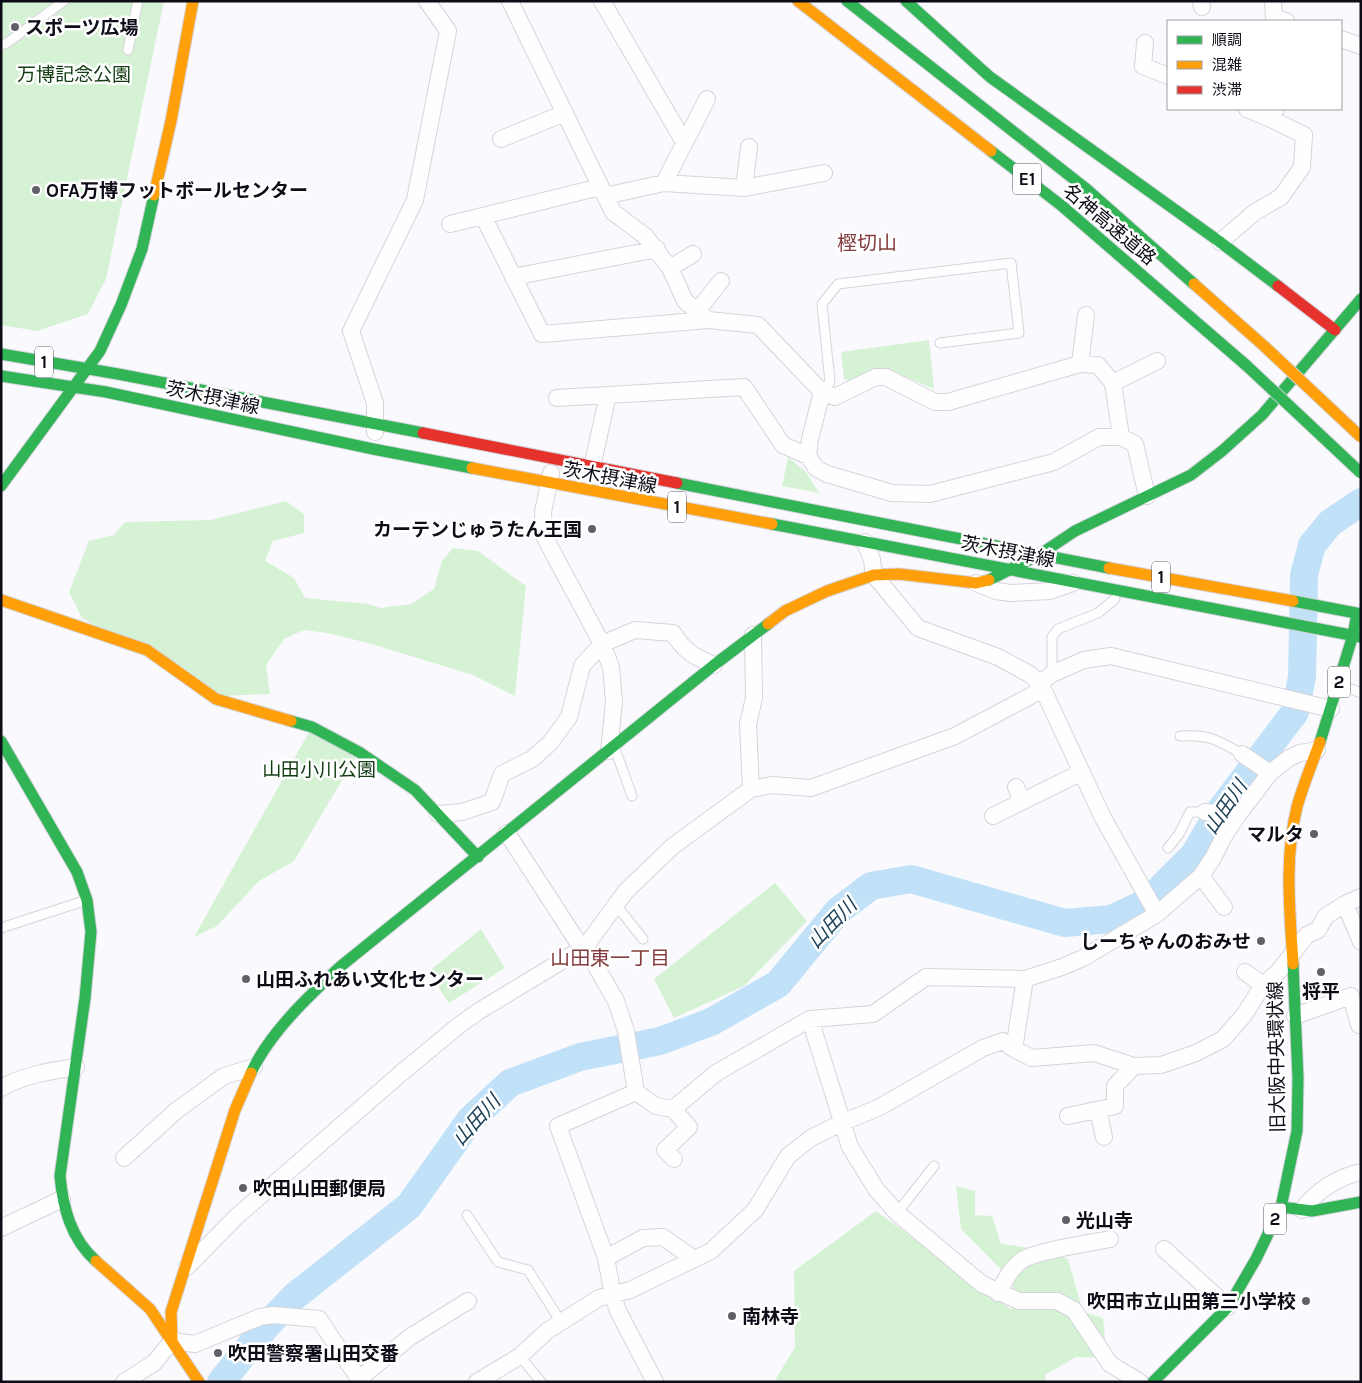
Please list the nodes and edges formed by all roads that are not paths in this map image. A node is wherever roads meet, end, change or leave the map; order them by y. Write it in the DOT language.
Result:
graph roads {
  1 [pos="64,1"];
  2 [pos="138,1"];
  3 [pos="193,1"];
  4 [pos="427,1"];
  5 [pos="510,1"];
  6 [pos="602,1"];
  7 [pos="798,1"];
  8 [pos="847,1"];
  9 [pos="906,1"];
  10 [pos="1273,1"];
  11 [pos="923,9"];
  12 [pos="1282,20"];
  13 [pos="1342,39"];
  14 [pos="1144,43"];
  15 [pos="1,45"];
  16 [pos="1361,46"];
  17 [pos="128,50"];
  18 [pos="1167,76"];
  19 [pos="707,99"];
  20 [pos="1252,110"];
  21 [pos="565,113"];
  22 [pos="1274,114"];
  23 [pos="501,139"];
  24 [pos="684,142"];
  25 [pos="749,147"];
  26 [pos="824,173"];
  27 [pos="664,183"];
  28 [pos="744,188"];
  29 [pos="602,191"];
  30 [pos="483,216"];
  31 [pos="450,224"];
  32 [pos="1220,242"];
  33 [pos="657,249"];
  34 [pos="693,254"];
  35 [pos="670,268"];
  36 [pos="514,277"];
  37 [pos="721,281"];
  38 [pos="1361,299"];
  39 [pos="1086,315"];
  40 [pos="703,316"];
  41 [pos="1335,330"];
  42 [pos="940,343"];
  43 [pos="1,354"];
  44 [pos="1156,361"];
  45 [pos="1080,364"];
  46 [pos="87,369"];
  47 [pos="1,376"];
  48 [pos="1113,383"];
  49 [pos="73,388"];
  50 [pos="822,392"];
  51 [pos="608,395"];
  52 [pos="557,398"];
  53 [pos="376,425"];
  54 [pos="1121,436"];
  55 [pos="1361,437"];
  56 [pos="373,449"];
  57 [pos="808,456"];
  58 [pos="554,460"];
  59 [pos="592,467"];
  60 [pos="1361,473"];
  61 [pos="549,483"];
  62 [pos="1,486"];
  63 [pos="1147,496"];
  64 [pos="865,542"];
  65 [pos="1039,554"];
  66 [pos="1012,570"];
  67 [pos="874,575"];
  68 [pos="1075,582"];
  69 [pos="976,583"];
  70 [pos="1,600"];
  71 [pos="1114,600"];
  72 [pos="1359,613"];
  73 [pos="753,635"];
  74 [pos="1357,636"];
  75 [pos="602,644"];
  76 [pos="714,665"];
  77 [pos="1046,680"];
  78 [pos="1356,688"];
  79 [pos="1331,709"];
  80 [pos="1180,736"];
  81 [pos="1,741"];
  82 [pos="611,748"];
  83 [pos="1317,750"];
  84 [pos="1242,754"];
  85 [pos="1082,772"];
  86 [pos="1270,773"];
  87 [pos="751,789"];
  88 [pos="632,796"];
  89 [pos="1205,812"];
  90 [pos="438,814"];
  91 [pos="1238,815"];
  92 [pos="993,816"];
  93 [pos="507,833"];
  94 [pos="1168,848"];
  95 [pos="478,857"];
  96 [pos="1200,876"];
  97 [pos="1361,898"];
  98 [pos="87,900"];
  99 [pos="1345,904"];
  100 [pos="616,906"];
  101 [pos="1224,907"];
  102 [pos="1157,914"];
  103 [pos="1,928"];
  104 [pos="643,939"];
  105 [pos="1361,942"];
  106 [pos="584,948"];
  107 [pos="1292,953"];
  108 [pos="1245,972"];
  109 [pos="1024,979"];
  110 [pos="1263,985"];
  111 [pos="1295,1016"];
  112 [pos="810,1019"];
  113 [pos="1359,1025"];
  114 [pos="1014,1049"];
  115 [pos="1134,1066"];
  116 [pos="76,1067"];
  117 [pos="254,1067"];
  118 [pos="1,1088"];
  119 [pos="636,1092"];
  120 [pos="673,1110"];
  121 [pos="1098,1110"];
  122 [pos="1068,1116"];
  123 [pos="843,1122"];
  124 [pos="1104,1137"];
  125 [pos="124,1158"];
  126 [pos="674,1159"];
  127 [pos="934,1166"];
  128 [pos="1361,1172"];
  129 [pos="62,1199"];
  130 [pos="1361,1202"];
  131 [pos="1281,1207"];
  132 [pos="1302,1210"];
  133 [pos="897,1213"];
  134 [pos="466,1215"];
  135 [pos="1,1228"];
  136 [pos="1110,1239"];
  137 [pos="1164,1249"];
  138 [pos="606,1258"];
  139 [pos="694,1259"];
  140 [pos="187,1267"];
  141 [pos="998,1293"];
  142 [pos="613,1295"];
  143 [pos="468,1301"];
  144 [pos="1228,1307"];
  145 [pos="561,1322"];
  146 [pos="172,1340"];
  147 [pos="520,1356"];
  148 [pos="198,1380"];
  149 [pos="360,1380"];
  150 [pos="124,1382"];
  151 [pos="477,1382"];
  152 [pos="542,1382"];
  153 [pos="655,1382"];
  154 [pos="1140,1382"];
  155 [pos="1153,1382"];
  1 -- 15 [label="lane"];
  2 -- 17 [label="lane"];
  3 -- 46 [label="main road"];
  4 -- 53 [label="street"];
  5 -- 21 [label="street"];
  6 -- 24 [label="street"];
  7 -- 60 [label="main road, 名神高速道路 / E1, bridge"];
  8 -- 55 [label="main road, 名神高速道路 / E1, bridge"];
  9 -- 11 [label="main road"];
  10 -- 12 [label="street"];
  11 -- 32 [label="main road"];
  13 -- 16 [label="street"];
  14 -- 18 [label="street"];
  19 -- 24 [label="street"];
  20 -- 22 [label="street"];
  21 -- 23 [label="street"];
  21 -- 29 [label="street"];
  22 -- 32 [label="street"];
  24 -- 27 [label="street"];
  25 -- 28 [label="street"];
  26 -- 28 [label="street"];
  27 -- 28 [label="street"];
  27 -- 29 [label="street"];
  29 -- 30 [label="street"];
  29 -- 33 [label="street"];
  30 -- 31 [label="street"];
  30 -- 36 [label="street"];
  32 -- 41 [label="main road"];
  33 -- 35 [label="street"];
  33 -- 36 [label="street"];
  34 -- 35 [label="street"];
  35 -- 40 [label="street"];
  36 -- 40 [label="street"];
  37 -- 40 [label="street"];
  38 -- 41 [label="main road"];
  39 -- 45 [label="street"];
  40 -- 50 [label="street"];
  41 -- 63 [label="main road"];
  42 -- 50 [label="lane"];
  43 -- 46 [label="main road, 茨木摂津線 / 1"];
  44 -- 48 [label="street"];
  45 -- 48 [label="street"];
  45 -- 50 [label="street"];
  46 -- 49 [label="main road"];
  46 -- 53 [label="main road, 茨木摂津線 / 1"];
  47 -- 49 [label="main road, 茨木摂津線 / 1"];
  48 -- 54 [label="street"];
  49 -- 56 [label="main road, 茨木摂津線 / 1"];
  49 -- 62 [label="main road"];
  50 -- 57 [label="street"];
  51 -- 52 [label="street"];
  51 -- 57 [label="street"];
  51 -- 59 [label="street"];
  53 -- 56 [label="street"];
  53 -- 58 [label="main road, 茨木摂津線 / 1"];
  54 -- 57 [label="street"];
  54 -- 63 [label="street"];
  56 -- 61 [label="main road, 茨木摂津線 / 1"];
  58 -- 59 [label="main road, 茨木摂津線 / 1"];
  58 -- 61 [label="street"];
  59 -- 65 [label="main road, 茨木摂津線 / 1"];
  61 -- 64 [label="main road, 茨木摂津線 / 1"];
  61 -- 75 [label="street"];
  63 -- 65 [label="main road"];
  64 -- 66 [label="main road, 茨木摂津線 / 1"];
  64 -- 67 [label="street"];
  65 -- 66 [label="main road"];
  65 -- 72 [label="main road, 茨木摂津線 / 1"];
  66 -- 68 [label="main road, 茨木摂津線 / 1"];
  66 -- 69 [label="main road"];
  67 -- 69 [label="main road"];
  67 -- 73 [label="main road"];
  67 -- 77 [label="street"];
  68 -- 69 [label="street"];
  68 -- 74 [label="main road, 茨木摂津線 / 1"];
  70 -- 90 [label="main road"];
  71 -- 77 [label="lane"];
  72 -- 74 [label="main road, 旧大阪中央環状線 / 2"];
  73 -- 76 [label="main road"];
  73 -- 87 [label="street"];
  74 -- 79 [label="main road, 旧大阪中央環状線 / 2"];
  75 -- 76 [label="street"];
  75 -- 82 [label="street"];
  75 -- 90 [label="street"];
  76 -- 82 [label="main road"];
  77 -- 79 [label="street"];
  77 -- 85 [label="street"];
  77 -- 87 [label="street"];
  78 -- 83 [label="main road, 旧大阪中央環状線 / 2"];
  79 -- 83 [label="main road, 旧大阪中央環状線 / 2"];
  80 -- 84 [label="lane"];
  81 -- 98 [label="main road"];
  82 -- 88 [label="lane"];
  82 -- 93 [label="main road"];
  83 -- 86 [label="street"];
  83 -- 107 [label="main road, 旧大阪中央環状線 / 2"];
  84 -- 86 [label="street"];
  85 -- 92 [label="street"];
  85 -- 102 [label="street"];
  86 -- 91 [label="street"];
  87 -- 100 [label="street"];
  89 -- 91 [label="street"];
  89 -- 94 [label="lane"];
  90 -- 95 [label="main road"];
  91 -- 96 [label="street"];
  93 -- 95 [label="main road"];
  93 -- 106 [label="street"];
  95 -- 117 [label="main road"];
  96 -- 101 [label="street"];
  96 -- 102 [label="street"];
  97 -- 99 [label="street"];
  98 -- 103 [label="lane"];
  98 -- 116 [label="main road"];
  99 -- 105 [label="street"];
  99 -- 107 [label="street"];
  100 -- 104 [label="lane"];
  100 -- 106 [label="street"];
  102 -- 109 [label="street"];
  106 -- 119 [label="street"];
  106 -- 140 [label="street"];
  107 -- 110 [label="street"];
  107 -- 111 [label="main road, 旧大阪中央環状線 / 2"];
  108 -- 110 [label="street"];
  109 -- 112 [label="street"];
  109 -- 114 [label="street"];
  110 -- 115 [label="street"];
  111 -- 113 [label="street"];
  111 -- 131 [label="main road, 旧大阪中央環状線 / 2"];
  112 -- 120 [label="street"];
  112 -- 123 [label="street"];
  114 -- 115 [label="street"];
  114 -- 123 [label="street"];
  115 -- 121 [label="street"];
  116 -- 118 [label="street"];
  116 -- 129 [label="main road"];
  117 -- 125 [label="street"];
  117 -- 140 [label="main road"];
  119 -- 120 [label="street"];
  119 -- 138 [label="street"];
  120 -- 126 [label="street"];
  121 -- 122 [label="street"];
  121 -- 124 [label="street"];
  123 -- 133 [label="street"];
  123 -- 139 [label="street"];
  127 -- 133 [label="lane"];
  128 -- 132 [label="street"];
  129 -- 135 [label="street"];
  129 -- 146 [label="main road"];
  130 -- 132 [label="main road"];
  131 -- 132 [label="main road"];
  131 -- 144 [label="main road, 旧大阪中央環状線 / 2"];
  133 -- 141 [label="street"];
  134 -- 145 [label="lane"];
  136 -- 141 [label="street"];
  137 -- 144 [label="street"];
  138 -- 139 [label="street"];
  138 -- 142 [label="street"];
  139 -- 142 [label="street"];
  140 -- 146 [label="main road"];
  141 -- 154 [label="street"];
  142 -- 145 [label="street"];
  142 -- 153 [label="street"];
  143 -- 149 [label="street"];
  144 -- 155 [label="main road, 旧大阪中央環状線 / 2"];
  145 -- 147 [label="street"];
  146 -- 148 [label="main road"];
  146 -- 149 [label="street"];
  146 -- 150 [label="street"];
  147 -- 151 [label="street"];
  147 -- 152 [label="lane"];
}
